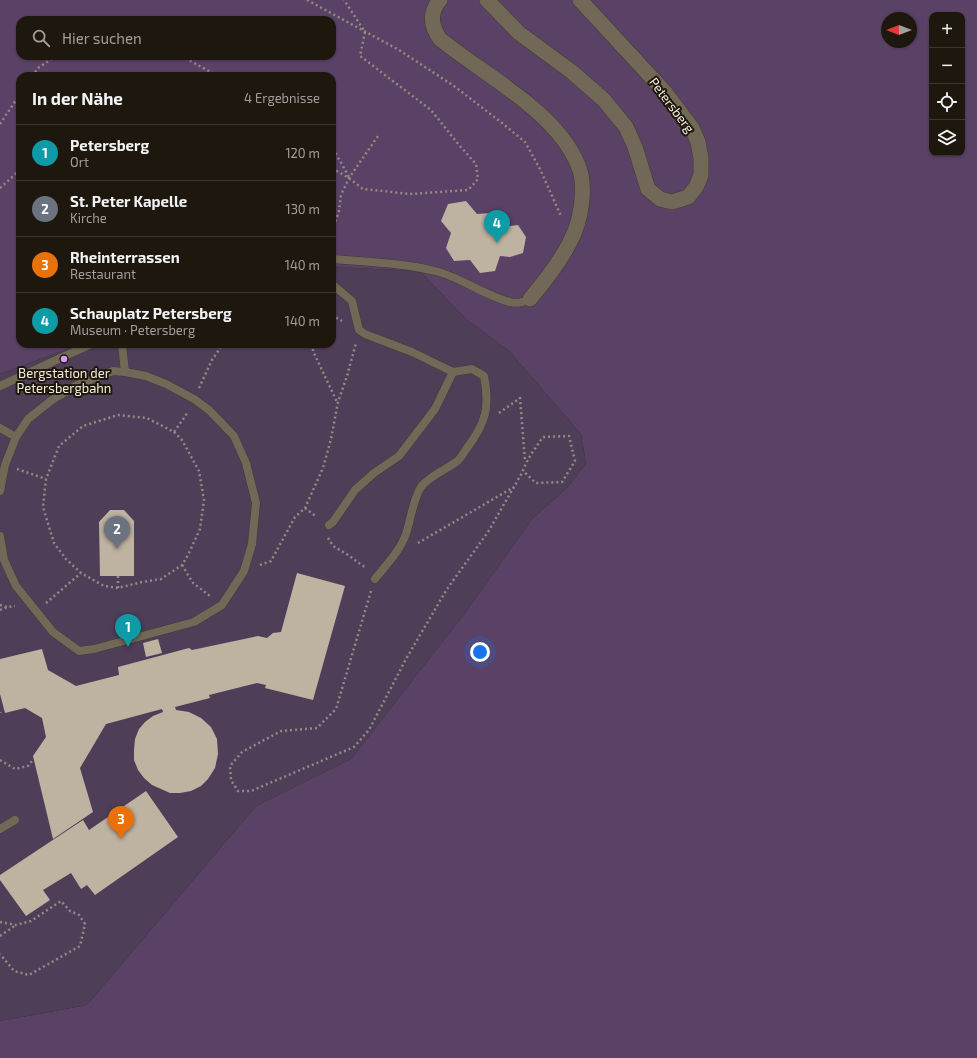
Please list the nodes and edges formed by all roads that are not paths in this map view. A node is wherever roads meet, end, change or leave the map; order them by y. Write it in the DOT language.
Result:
graph roads {
  1 [pos="440,0"];
  2 [pos="487,0"];
  3 [pos="580,0"];
  4 [pos="336,260"];
  5 [pos="336,287"];
  6 [pos="530,300"];
  7 [pos="82,348"];
  8 [pos="123,348"];
  9 [pos="125,372"];
  10 [pos="453,372"];
  11 [pos="0,386"];
  12 [pos="0,428"];
  13 [pos="16,437"];
  14 [pos="0,491"];
  15 [pos="329,525"];
  16 [pos="0,536"];
  17 [pos="375,579"];
  18 [pos="14,820"];
  19 [pos="0,829"];
  1 -- 6 [label="street"];
  2 -- 3 [label="street, Petersberg"];
  4 -- 6 [label="lane"];
  5 -- 10 [label="lane"];
  7 -- 11 [label="lane"];
  8 -- 9 [label="lane"];
  9 -- 13 [label="lane"];
  9 -- 16 [label="lane"];
  10 -- 15 [label="lane"];
  10 -- 17 [label="lane"];
  12 -- 13 [label="lane"];
  13 -- 14 [label="lane"];
  18 -- 19 [label="lane"];
}
